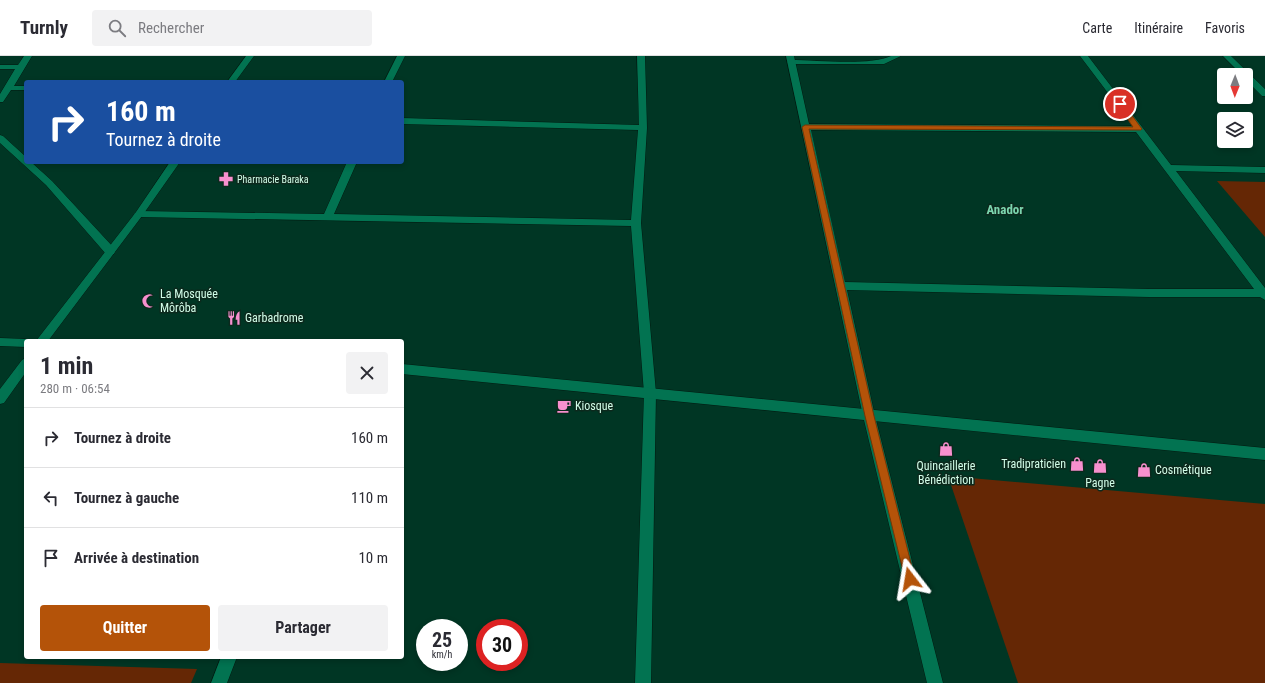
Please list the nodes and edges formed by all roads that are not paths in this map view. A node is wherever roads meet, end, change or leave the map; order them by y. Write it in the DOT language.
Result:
graph roads {
  1 [pos="28,56"];
  2 [pos="250,56"];
  3 [pos="401,56"];
  4 [pos="641,56"];
  5 [pos="897,56"];
  6 [pos="1084,56"];
  7 [pos="1227,56"];
  8 [pos="790,59"];
  9 [pos="0,67"];
  10 [pos="19,67"];
  11 [pos="232,80"];
  12 [pos="389,80"];
  13 [pos="9,88"];
  14 [pos="24,88"];
  15 [pos="1265,94"];
  16 [pos="0,100"];
  17 [pos="404,122"];
  18 [pos="805,127"];
  19 [pos="643,128"];
  20 [pos="1138,129"];
  21 [pos="0,138"];
  22 [pos="24,160"];
  23 [pos="28,164"];
  24 [pos="174,164"];
  25 [pos="351,164"];
  26 [pos="1169,168"];
  27 [pos="1265,170"];
  28 [pos="139,214"];
  29 [pos="328,218"];
  30 [pos="636,223"];
  31 [pos="110,251"];
  32 [pos="841,286"];
  33 [pos="1264,294"];
  34 [pos="44,339"];
  35 [pos="0,342"];
  36 [pos="24,343"];
  37 [pos="24,366"];
  38 [pos="404,369"];
  39 [pos="650,393"];
  40 [pos="0,398"];
  41 [pos="869,416"];
  42 [pos="1265,454"];
  43 [pos="228,659"];
  44 [pos="219,683"];
  45 [pos="643,683"];
  46 [pos="935,683"];
  1 -- 10 [label="street"];
  2 -- 11 [label="street"];
  3 -- 12 [label="street"];
  4 -- 19 [label="street"];
  5 -- 8 [label="lane"];
  6 -- 20 [label="street"];
  7 -- 15 [label="street"];
  8 -- 18 [label="street"];
  9 -- 10 [label="street"];
  10 -- 13 [label="street"];
  13 -- 14 [label="street"];
  13 -- 16 [label="street"];
  17 -- 19 [label="street"];
  18 -- 20 [label="street"];
  18 -- 32 [label="street"];
  19 -- 30 [label="street"];
  20 -- 26 [label="street"];
  21 -- 22 [label="street"];
  23 -- 31 [label="street"];
  24 -- 28 [label="street"];
  25 -- 29 [label="street"];
  26 -- 27 [label="street"];
  26 -- 33 [label="street"];
  28 -- 29 [label="street"];
  28 -- 31 [label="street"];
  29 -- 30 [label="street"];
  30 -- 39 [label="street"];
  31 -- 34 [label="street"];
  32 -- 33 [label="street"];
  32 -- 41 [label="street"];
  35 -- 36 [label="street"];
  37 -- 40 [label="street"];
  38 -- 39 [label="street"];
  39 -- 41 [label="street"];
  39 -- 45 [label="street"];
  41 -- 42 [label="street"];
  41 -- 46 [label="street"];
  43 -- 44 [label="street"];
}
